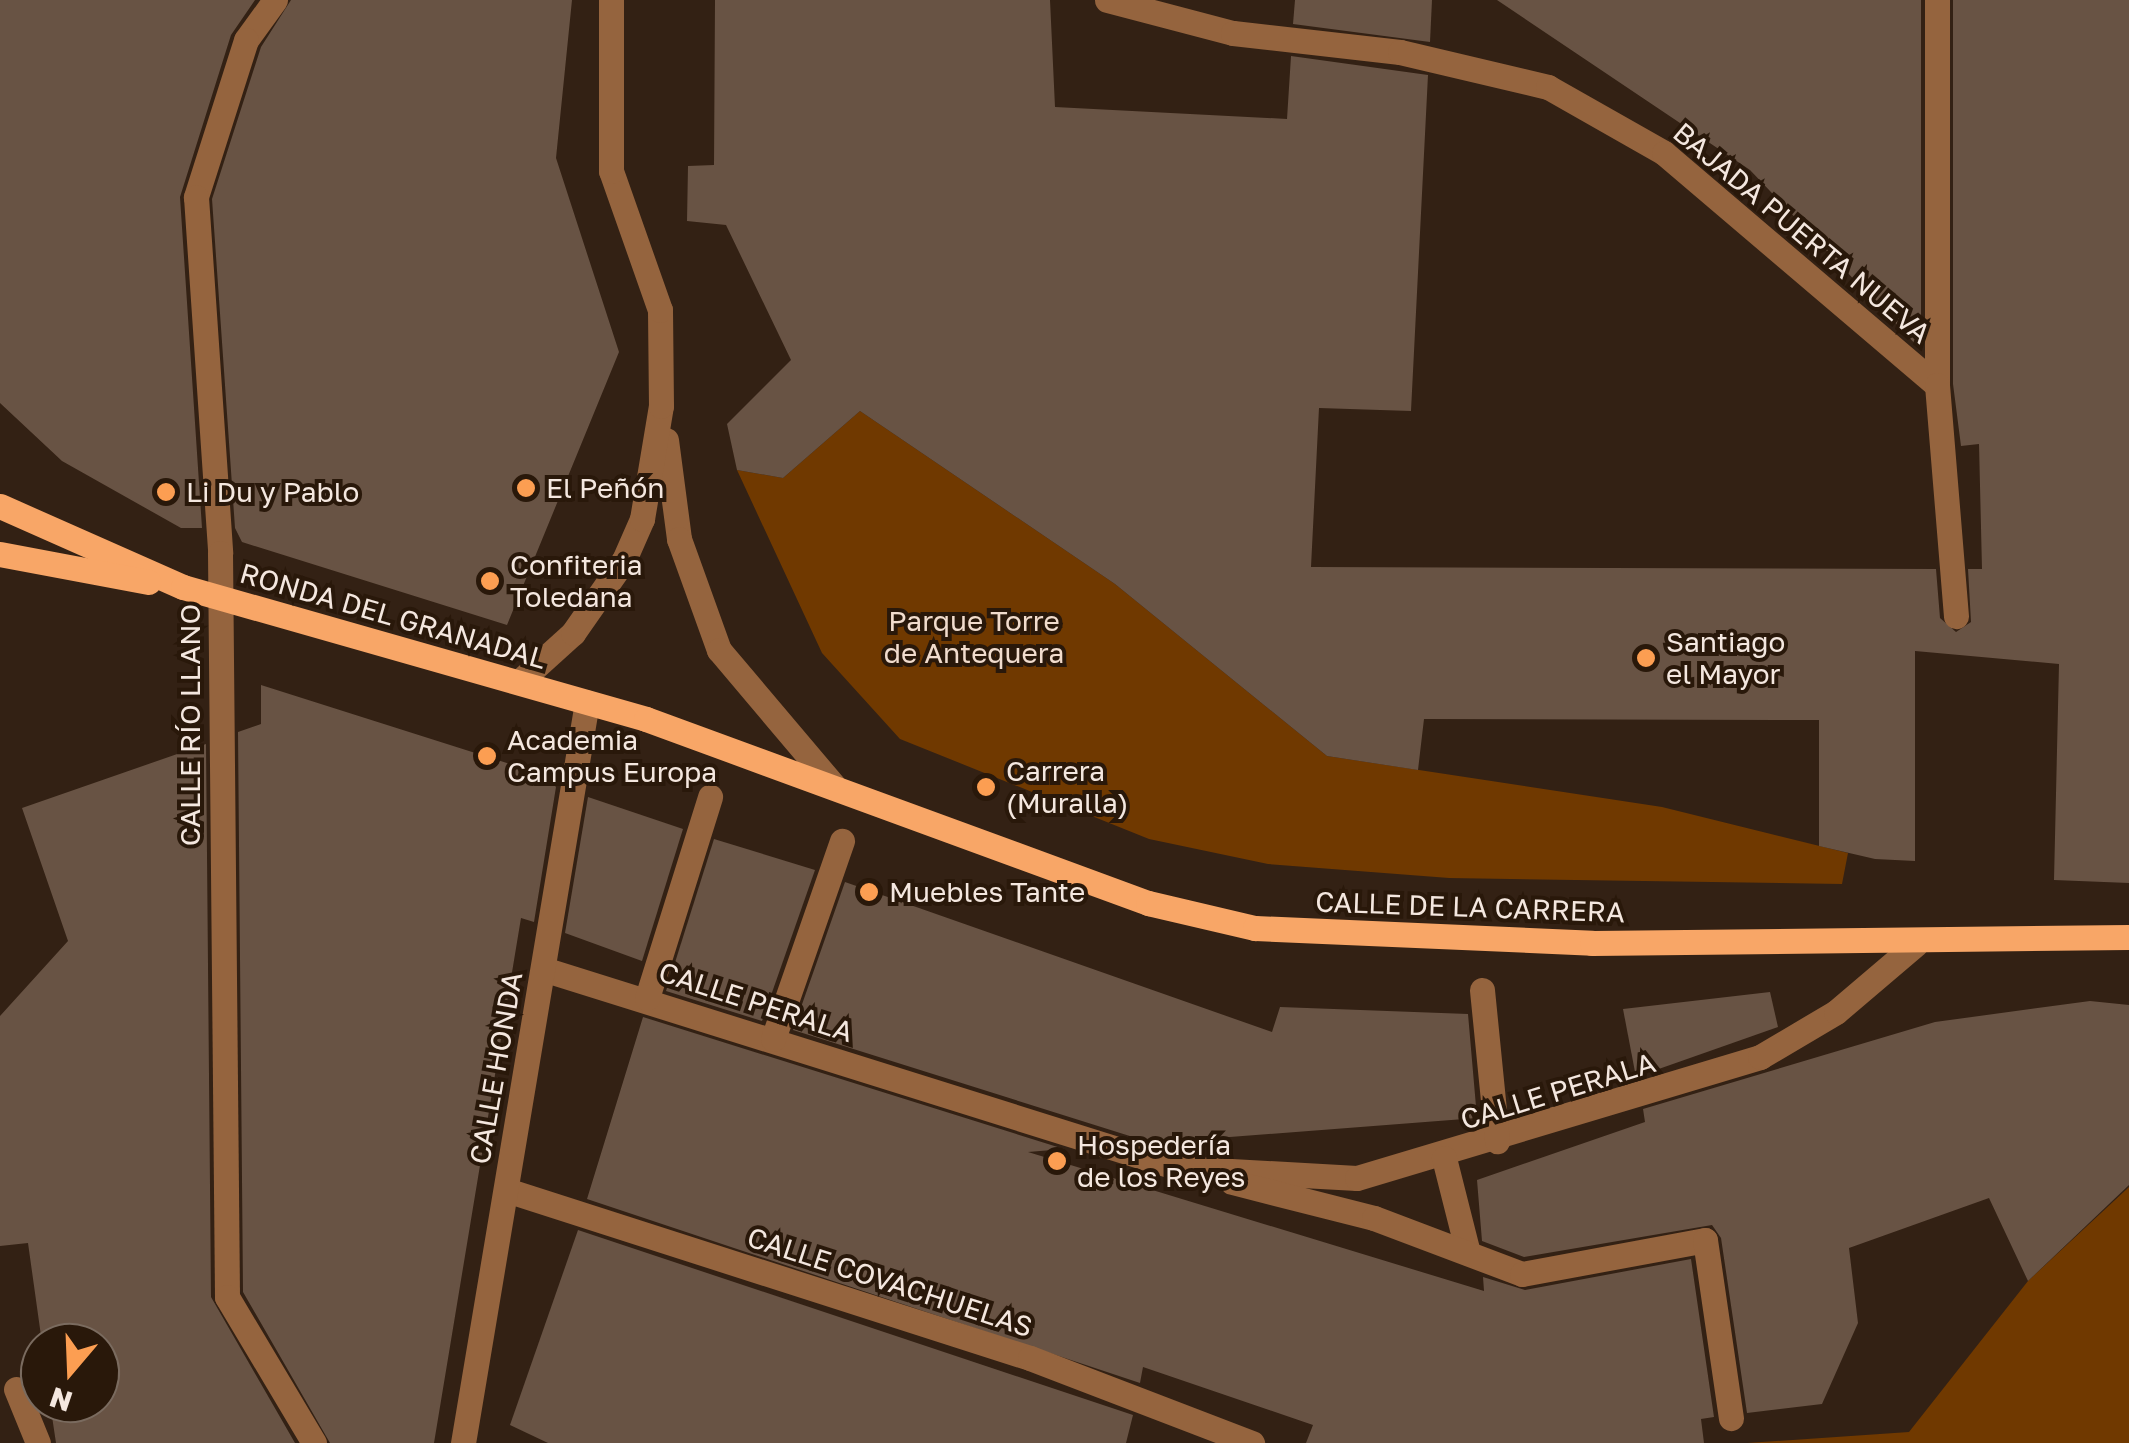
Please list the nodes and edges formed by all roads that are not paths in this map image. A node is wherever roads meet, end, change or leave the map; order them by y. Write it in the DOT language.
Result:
graph roads {
  1 [pos="275,0"];
  2 [pos="611,0"];
  3 [pos="1107,0"];
  4 [pos="1937,0"];
  5 [pos="1938,386"];
  6 [pos="661,406"];
  7 [pos="0,506"];
  8 [pos="0,554"];
  9 [pos="183,587"];
  10 [pos="218,598"];
  11 [pos="1956,616"];
  12 [pos="520,681"];
  13 [pos="587,702"];
  14 [pos="833,785"];
  15 [pos="710,798"];
  16 [pos="842,841"];
  17 [pos="2129,937"];
  18 [pos="1916,944"];
  19 [pos="543,970"];
  20 [pos="1482,990"];
  21 [pos="647,998"];
  22 [pos="773,1039"];
  23 [pos="1497,1141"];
  24 [pos="1444,1158"];
  25 [pos="1178,1168"];
  26 [pos="506,1190"];
  27 [pos="1468,1253"];
  28 [pos="16,1389"];
  29 [pos="1731,1418"];
  30 [pos="38,1443"];
  31 [pos="314,1443"];
  32 [pos="463,1443"];
  33 [pos="1252,1443"];
  1 -- 10 [label="street, CALLE RÍO LLANO"];
  2 -- 6 [label="street, CALLE DE LA CARRERA"];
  3 -- 5 [label="street, BAJADA PUERTA NUEVA"];
  4 -- 5 [label="street"];
  5 -- 11 [label="street"];
  6 -- 12 [label="street, CALLE DE LA CARRERA"];
  6 -- 14 [label="street, CALLE DE LA CARRERA"];
  7 -- 9 [label="main road, RONDA DEL GRANADAL"];
  8 -- 9 [label="main road, RONDA DEL GRANADAL"];
  9 -- 10 [label="main road, RONDA DEL GRANADAL"];
  10 -- 12 [label="main road, RONDA DEL GRANADAL"];
  10 -- 31 [label="street, CALLE RÍO LLANO"];
  12 -- 13 [label="main road, RONDA DEL GRANADAL"];
  13 -- 14 [label="main road, CALLE DE LA CARRERA"];
  13 -- 19 [label="street, CALLE HONDA"];
  14 -- 18 [label="main road, CALLE DE LA CARRERA"];
  15 -- 21 [label="street"];
  16 -- 22 [label="street"];
  17 -- 18 [label="main road, CALLE DE LA CARRERA"];
  18 -- 23 [label="street, CALLE PERALA"];
  19 -- 21 [label="street, CALLE PERALA"];
  19 -- 26 [label="street, CALLE HONDA"];
  20 -- 23 [label="street"];
  21 -- 22 [label="street, CALLE PERALA"];
  22 -- 25 [label="street, CALLE PERALA"];
  23 -- 24 [label="street, CALLE PERALA"];
  24 -- 25 [label="street, CALLE PERALA"];
  24 -- 27 [label="street"];
  25 -- 27 [label="street, CALLE PERALA"];
  26 -- 32 [label="street, CALLE HONDA"];
  26 -- 33 [label="street, CALLE COVACHUELAS"];
  27 -- 29 [label="street, CALLE PERALA"];
  28 -- 30 [label="street"];
}
